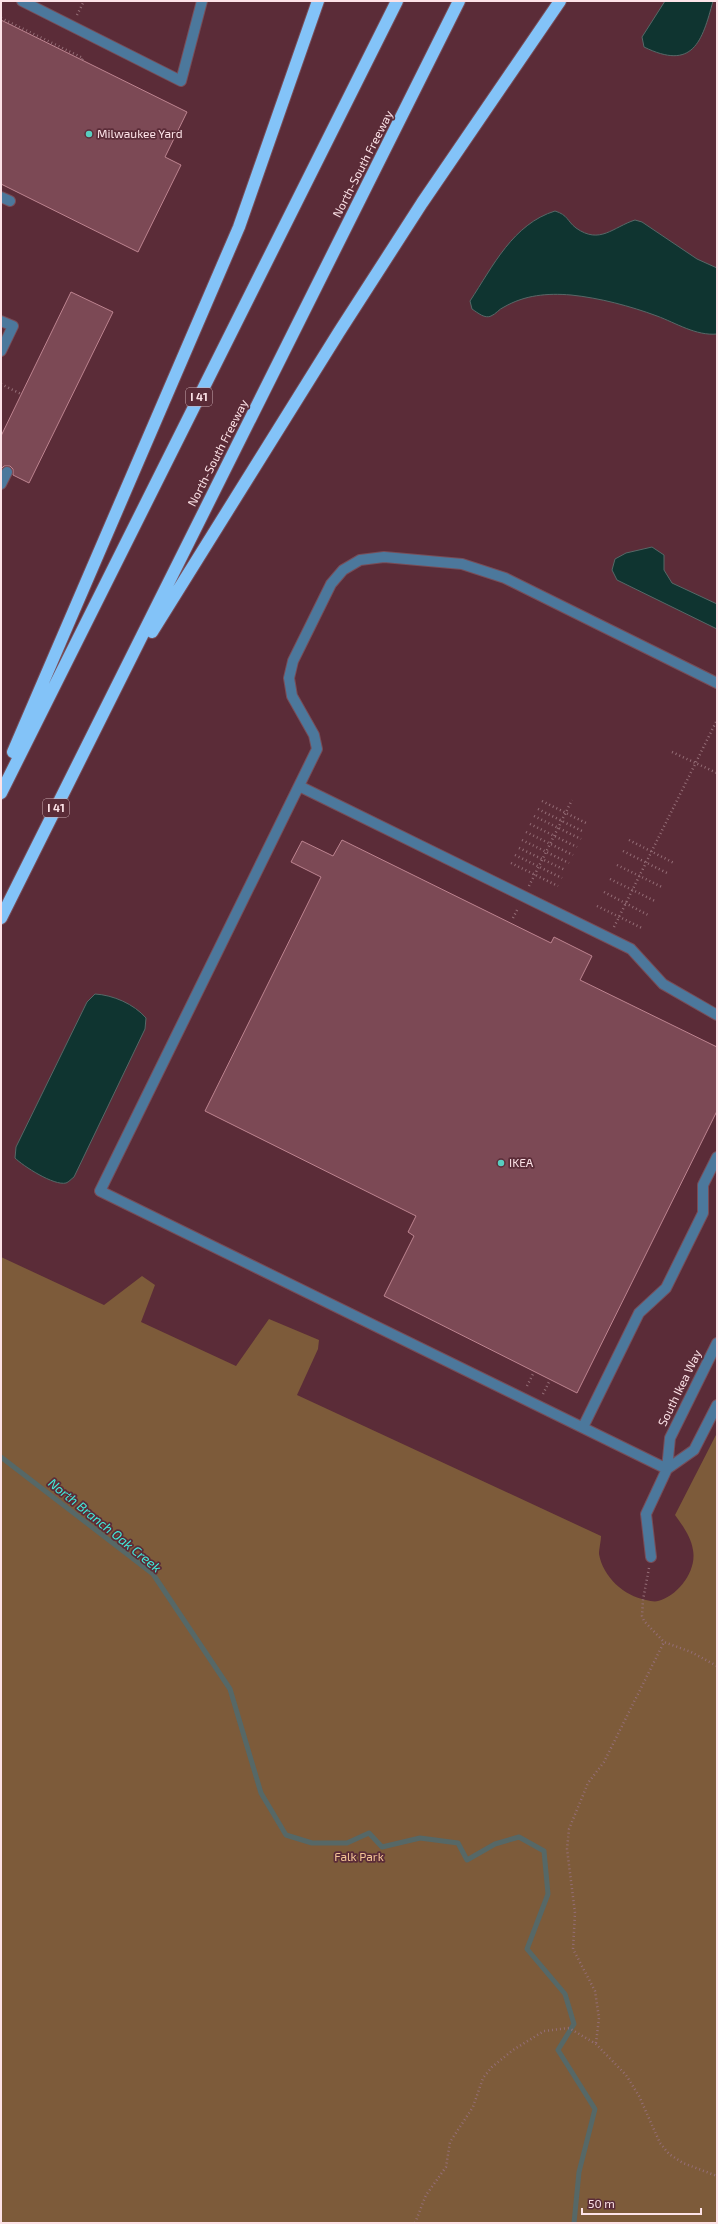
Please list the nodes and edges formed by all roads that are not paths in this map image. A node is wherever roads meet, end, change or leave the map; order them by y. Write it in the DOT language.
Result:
graph roads {
  1 [pos="22,1"];
  2 [pos="202,1"];
  3 [pos="318,1"];
  4 [pos="396,1"];
  5 [pos="459,1"];
  6 [pos="560,1"];
  7 [pos="1,320"];
  8 [pos="1,351"];
  9 [pos="7,472"];
  10 [pos="1,484"];
  11 [pos="717,683"];
  12 [pos="112,698"];
  13 [pos="1,780"];
  14 [pos="299,786"];
  15 [pos="1,793"];
  16 [pos="1,918"];
  17 [pos="717,1015"];
  18 [pos="717,1157"];
  19 [pos="717,1343"];
  20 [pos="717,1405"];
  21 [pos="583,1427"];
  22 [pos="667,1469"];
  23 [pos="651,1557"];
  1 -- 2 [label="street"];
  3 -- 13 [label="highway"];
  4 -- 15 [label="highway, I 41"];
  5 -- 12 [label="highway, North-South Freeway / I 41"];
  6 -- 12 [label="highway"];
  7 -- 8 [label="street"];
  9 -- 10 [label="street"];
  11 -- 14 [label="street"];
  12 -- 16 [label="highway, North-South Freeway / I 41"];
  14 -- 17 [label="street"];
  14 -- 21 [label="street"];
  18 -- 21 [label="street"];
  19 -- 22 [label="street, South Ikea Way"];
  20 -- 22 [label="street, South Ikea Way"];
  21 -- 22 [label="street"];
  22 -- 23 [label="street, South Ikea Way"];
}
